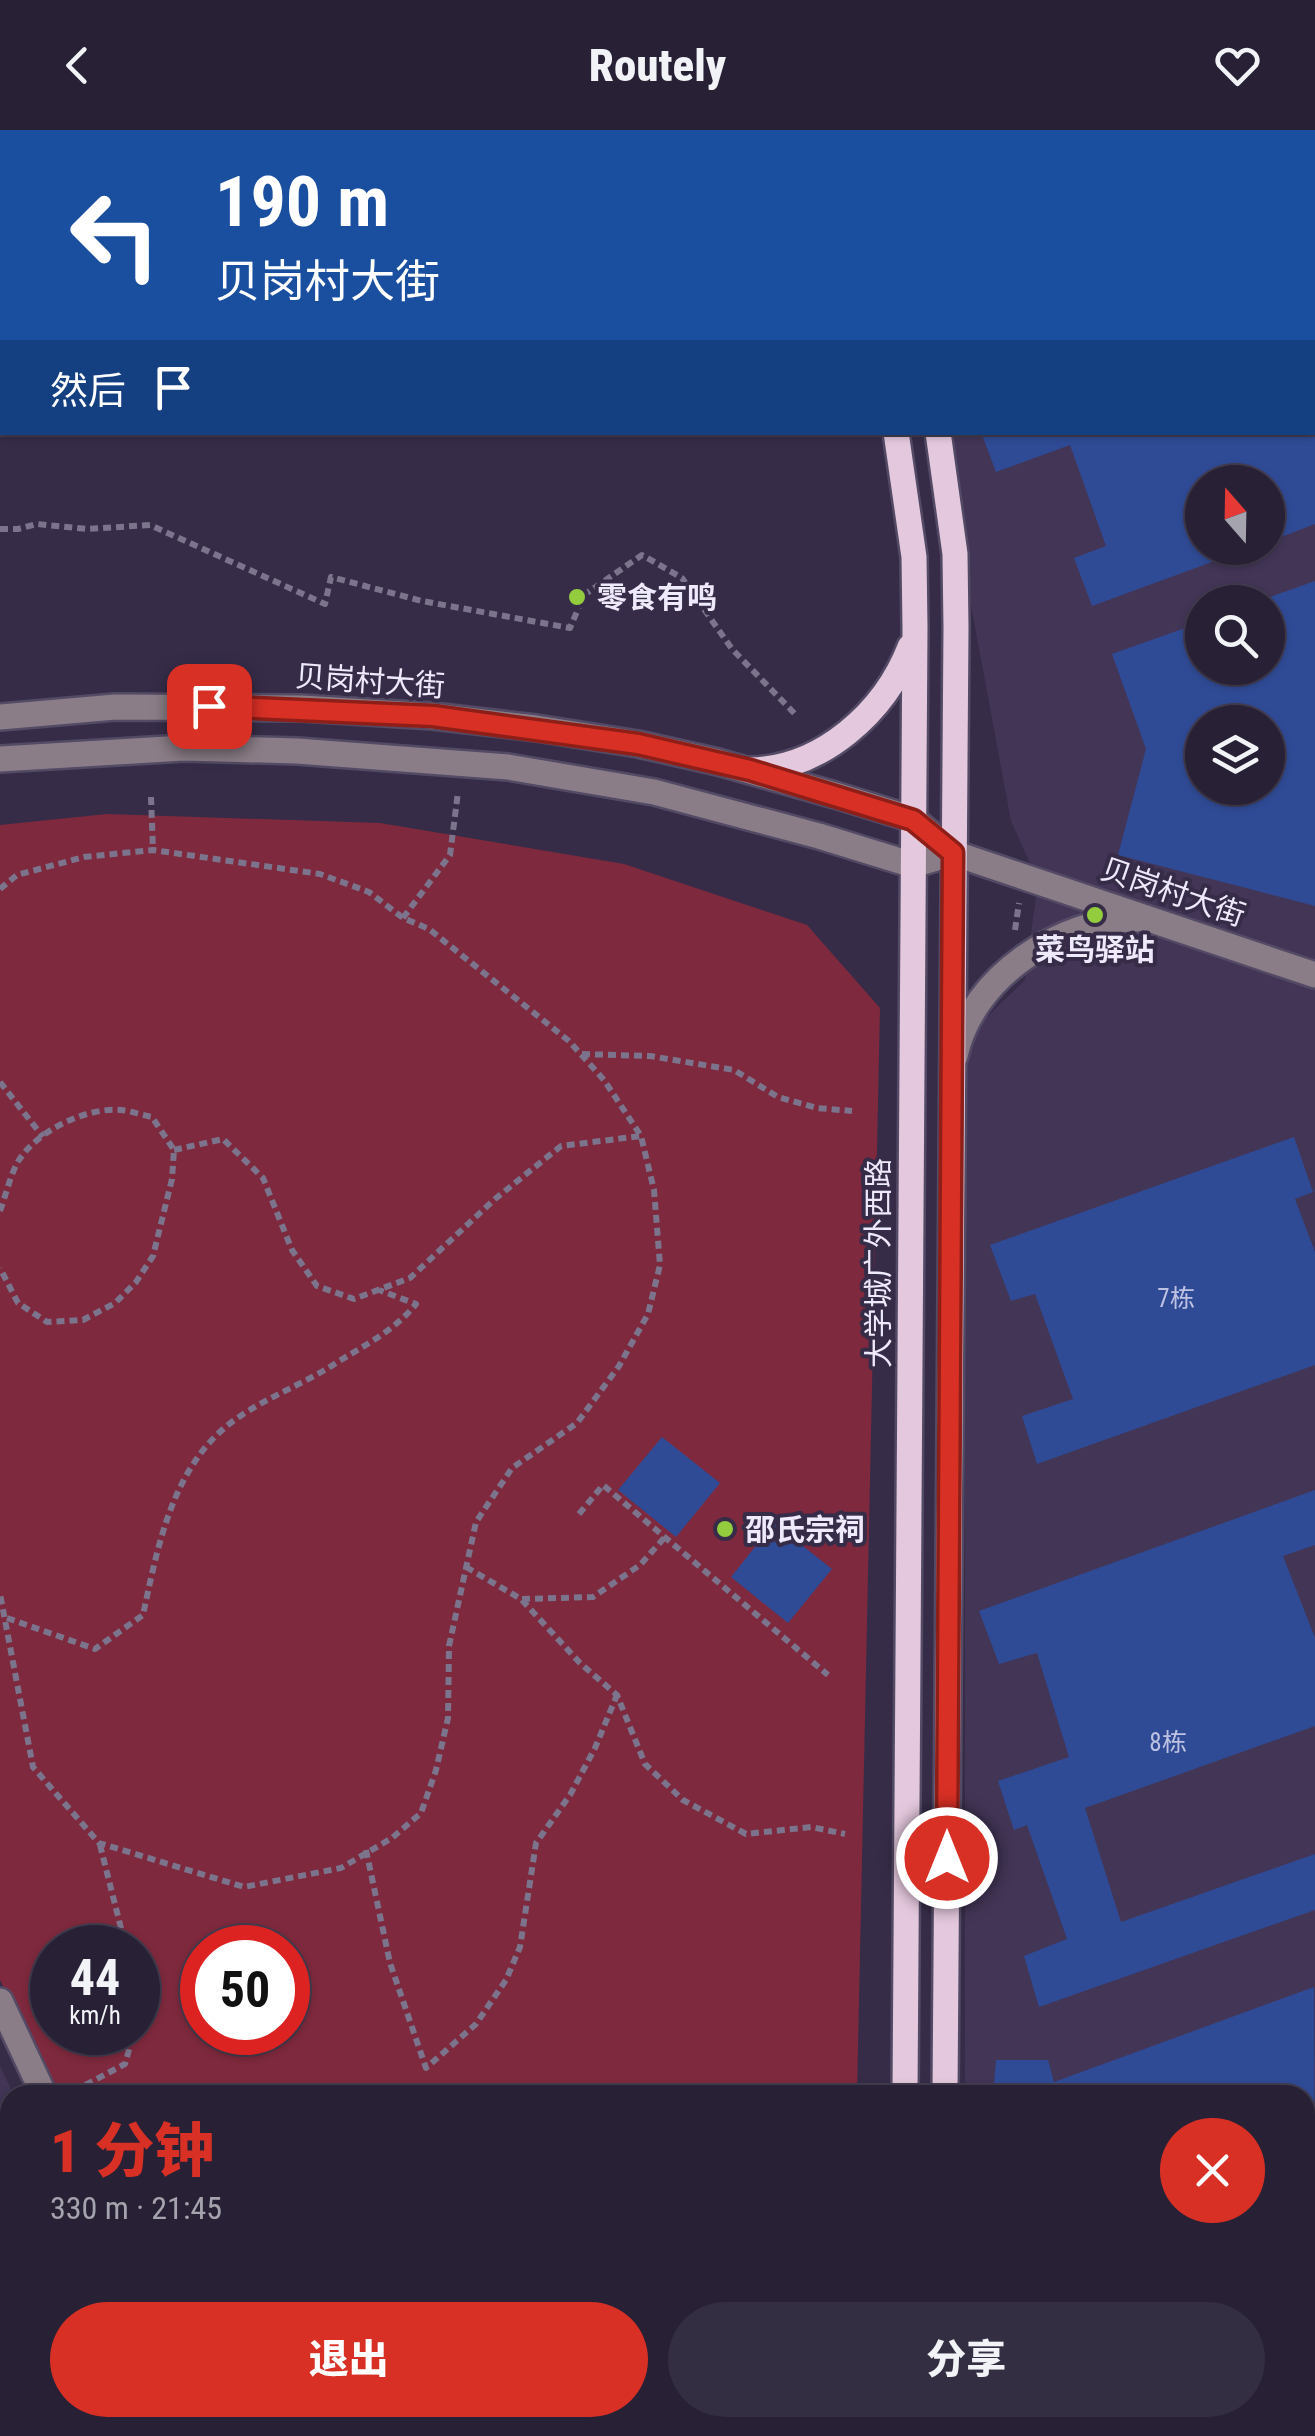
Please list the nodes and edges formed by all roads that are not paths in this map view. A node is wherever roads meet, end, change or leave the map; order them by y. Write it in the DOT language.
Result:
graph roads {
  1 [pos="896,435"];
  2 [pos="938,435"];
  3 [pos="915,628"];
  4 [pos="0,718"];
  5 [pos="0,758"];
  6 [pos="750,770"];
  7 [pos="913,820"];
  8 [pos="953,853"];
  9 [pos="913,865"];
  10 [pos="1151,919"];
  11 [pos="1315,975"];
  12 [pos="952,1070"];
  13 [pos="0,2001"];
  14 [pos="39,2085"];
  15 [pos="905,2085"];
  16 [pos="945,2085"];
  1 -- 3 [label="main road, 大学城广外西路"];
  2 -- 8 [label="main road"];
  3 -- 6 [label="main road"];
  3 -- 7 [label="main road, 大学城广外西路"];
  4 -- 6 [label="street, 贝岗村大街"];
  5 -- 9 [label="street"];
  6 -- 7 [label="street, 贝岗村大街"];
  7 -- 8 [label="street, 贝岗村大街"];
  7 -- 9 [label="main road, 大学城广外西路"];
  8 -- 9 [label="street"];
  8 -- 10 [label="street, 贝岗村大街"];
  8 -- 12 [label="main road"];
  9 -- 15 [label="main road, 大学城广外西路"];
  10 -- 11 [label="street, 贝岗村大街"];
  10 -- 12 [label="street"];
  12 -- 16 [label="main road"];
  13 -- 14 [label="street"];
}
